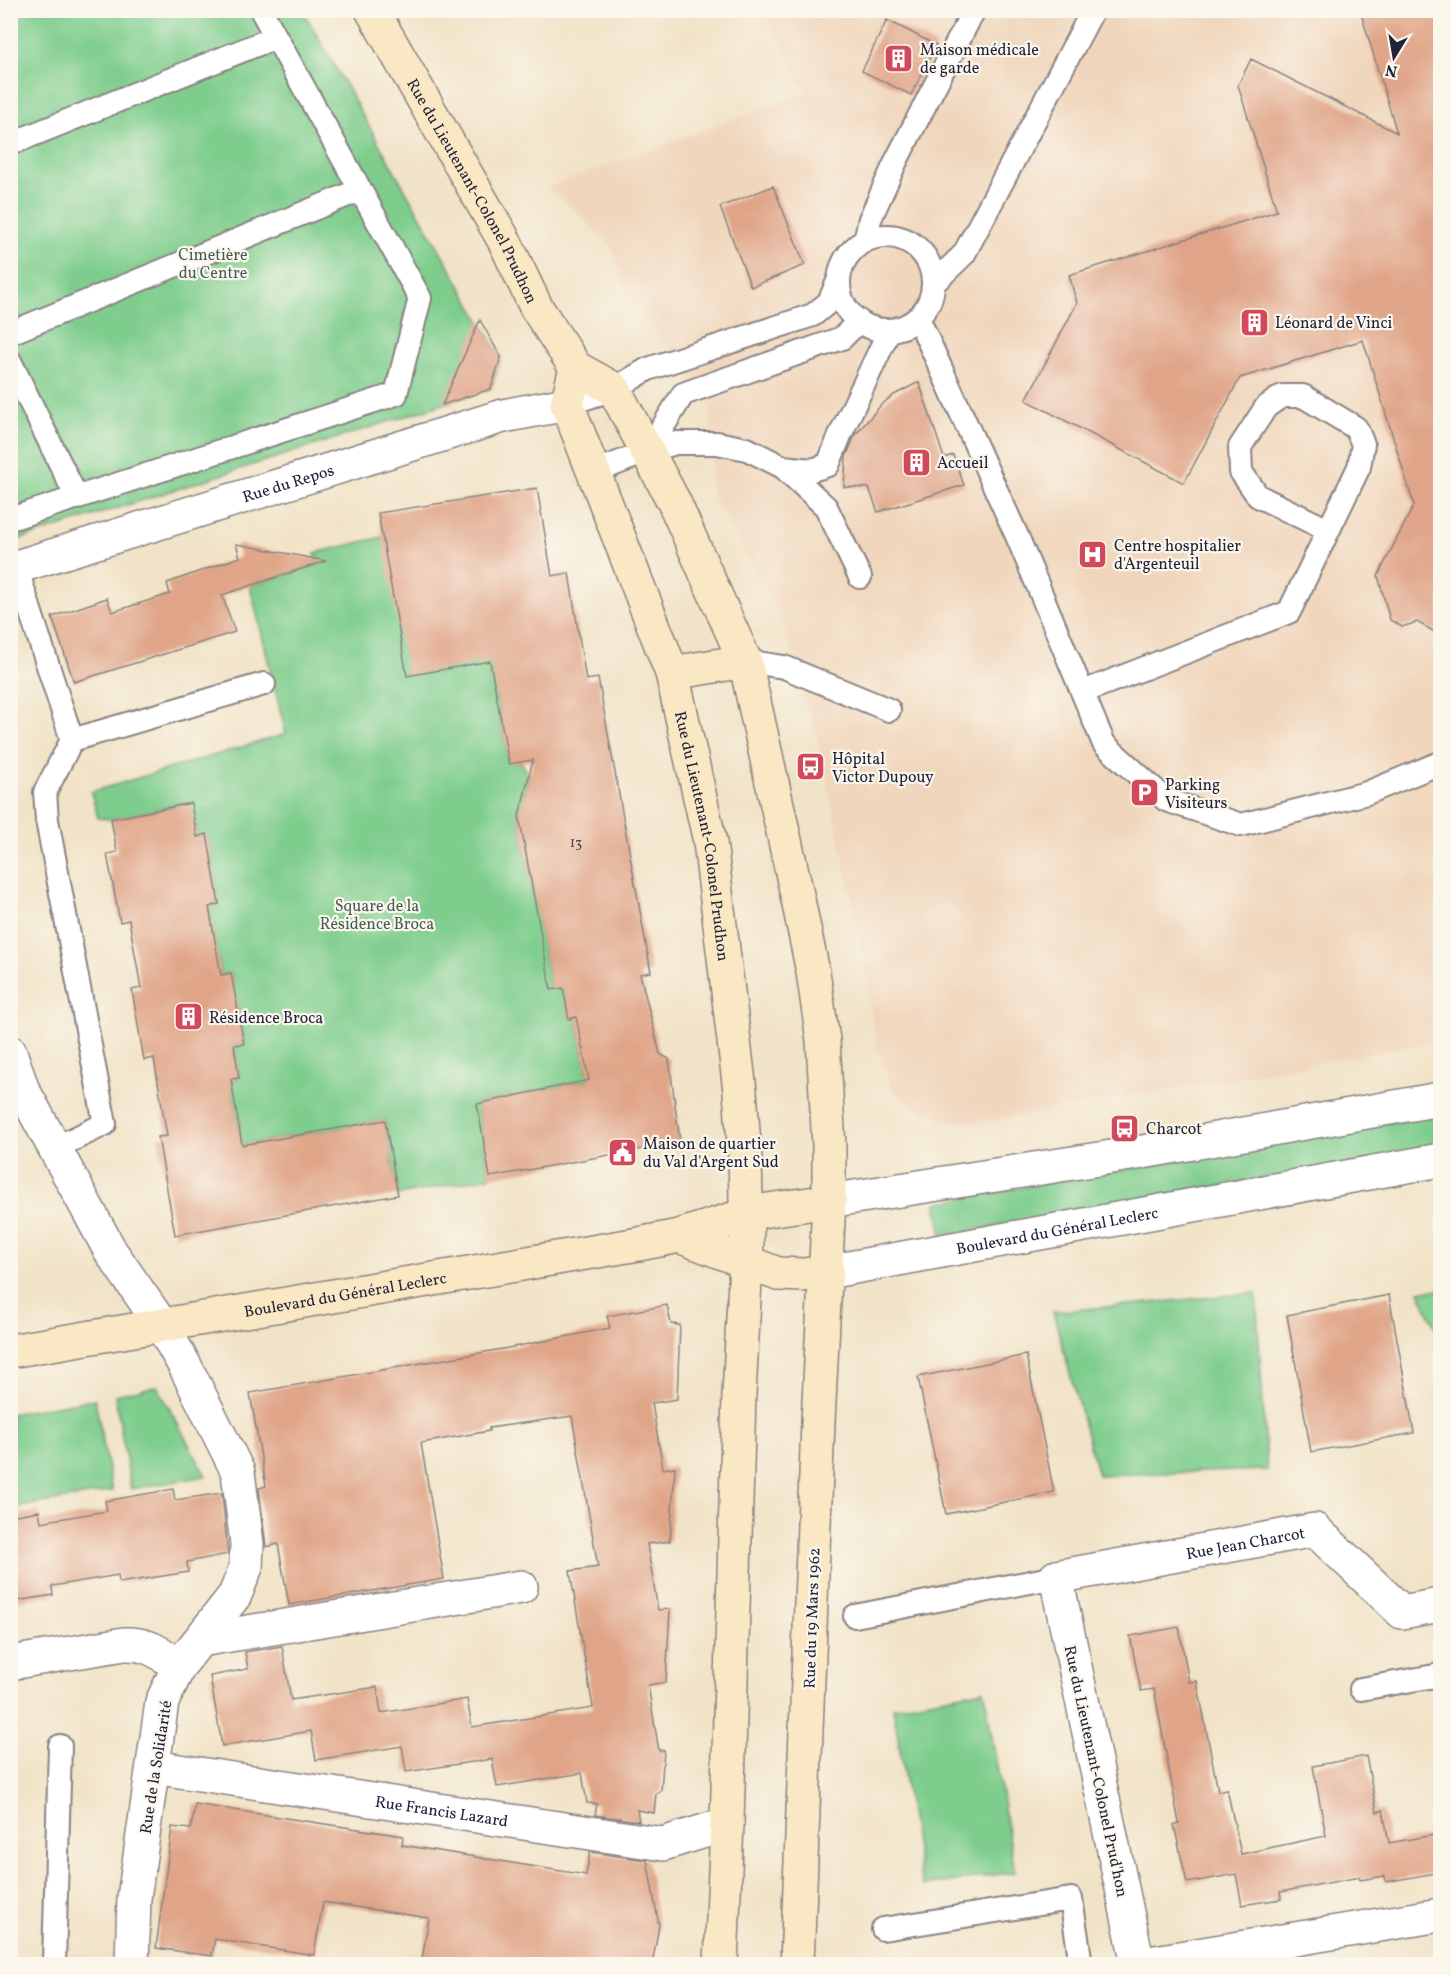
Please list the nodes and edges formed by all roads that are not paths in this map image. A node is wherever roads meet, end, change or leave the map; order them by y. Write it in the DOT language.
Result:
graph roads {
  1 [pos="261,10"];
  2 [pos="372,10"];
  3 [pos="974,10"];
  4 [pos="1093,10"];
  5 [pos="276,37"];
  6 [pos="10,144"];
  7 [pos="360,190"];
  8 [pos="866,240"];
  9 [pos="839,279"];
  10 [pos="934,283"];
  11 [pos="918,318"];
  12 [pos="858,321"];
  13 [pos="889,331"];
  14 [pos="10,333"];
  15 [pos="10,361"];
  16 [pos="576,368"];
  17 [pos="614,389"];
  18 [pos="567,404"];
  19 [pos="648,451"];
  20 [pos="783,467"];
  21 [pos="595,472"];
  22 [pos="77,498"];
  23 [pos="10,519"];
  24 [pos="1328,530"];
  25 [pos="13,568"];
  26 [pos="860,577"];
  27 [pos="745,661"];
  28 [pos="672,673"];
  29 [pos="264,684"];
  30 [pos="1083,692"];
  31 [pos="889,710"];
  32 [pos="72,740"];
  33 [pos="1440,763"];
  34 [pos="10,1052"];
  35 [pos="16,1090"];
  36 [pos="1440,1099"];
  37 [pos="55,1148"];
  38 [pos="1440,1160"];
  39 [pos="829,1201"];
  40 [pos="747,1214"];
  41 [pos="679,1236"];
  42 [pos="747,1262"];
  43 [pos="827,1272"];
  44 [pos="161,1324"];
  45 [pos="10,1351"];
  46 [pos="1056,1577"];
  47 [pos="521,1587"];
  48 [pos="1440,1605"];
  49 [pos="855,1616"];
  50 [pos="200,1640"];
  51 [pos="10,1663"];
  52 [pos="180,1666"];
  53 [pos="1440,1675"];
  54 [pos="1361,1689"];
  55 [pos="60,1746"];
  56 [pos="153,1767"];
  57 [pos="727,1824"];
  58 [pos="1440,1915"];
  59 [pos="882,1929"];
  60 [pos="54,1965"];
  61 [pos="132,1965"];
  62 [pos="721,1965"];
  63 [pos="797,1965"];
  64 [pos="1081,1965"];
  65 [pos="1138,1965"];
  66 [pos="1143,1965"];
  1 -- 5 [label="lane"];
  2 -- 16 [label="main road, Rue du Lieutenant-Colonel Prudhon"];
  3 -- 8 [label="lane"];
  4 -- 10 [label="lane"];
  5 -- 6 [label="lane"];
  5 -- 7 [label="lane"];
  7 -- 14 [label="lane"];
  7 -- 22 [label="lane"];
  8 -- 9 [label="lane"];
  8 -- 10 [label="lane"];
  9 -- 12 [label="lane"];
  9 -- 17 [label="lane"];
  10 -- 11 [label="lane"];
  11 -- 13 [label="lane"];
  11 -- 30 [label="lane"];
  12 -- 13 [label="lane"];
  12 -- 19 [label="lane"];
  13 -- 20 [label="lane"];
  15 -- 22 [label="lane"];
  16 -- 17 [label="main road, Rue du Lieutenant-Colonel Prudhon"];
  16 -- 18 [label="main road"];
  17 -- 18 [label="lane"];
  17 -- 19 [label="main road"];
  18 -- 21 [label="main road, Rue du Lieutenant-Colonel Prudhon"];
  18 -- 25 [label="street, Rue du Repos"];
  19 -- 20 [label="lane"];
  19 -- 21 [label="lane"];
  19 -- 27 [label="main road"];
  20 -- 26 [label="lane"];
  21 -- 28 [label="main road, Rue du Lieutenant-Colonel Prudhon"];
  22 -- 23 [label="lane"];
  24 -- 24 [label="lane"];
  24 -- 30 [label="lane"];
  25 -- 32 [label="lane"];
  27 -- 28 [label="main road"];
  27 -- 31 [label="lane"];
  27 -- 39 [label="main road"];
  28 -- 40 [label="main road, Rue du Lieutenant-Colonel Prudhon"];
  29 -- 32 [label="lane"];
  30 -- 33 [label="lane"];
  32 -- 37 [label="lane"];
  34 -- 35 [label="street"];
  35 -- 37 [label="street, Rue de la Solidarité"];
  36 -- 39 [label="street, Boulevard du Général Leclerc"];
  37 -- 44 [label="street, Rue de la Solidarité"];
  38 -- 43 [label="street, Boulevard du Général Leclerc"];
  39 -- 40 [label="main road, Boulevard du Général Leclerc"];
  39 -- 43 [label="main road"];
  40 -- 41 [label="main road, Boulevard du Général Leclerc"];
  40 -- 42 [label="main road, Rue du Lieutenant-Colonel Prudhon"];
  41 -- 42 [label="main road, Boulevard du Général Leclerc"];
  41 -- 44 [label="main road, Boulevard du Général Leclerc"];
  42 -- 43 [label="main road, Boulevard du Général Leclerc"];
  42 -- 57 [label="main road, Rue du Lieutenant-Colonel Prudhon"];
  43 -- 63 [label="main road, Rue du 19 Mars 1962"];
  44 -- 45 [label="main road, Boulevard du Général Leclerc"];
  44 -- 50 [label="street, Rue de la Solidarité"];
  46 -- 48 [label="street, Rue Jean Charcot"];
  46 -- 49 [label="lane"];
  46 -- 65 [label="street, Rue du Lieutenant-Colonel Prud'hon"];
  47 -- 50 [label="street"];
  50 -- 52 [label="street, Rue de la Solidarité"];
  51 -- 52 [label="street"];
  52 -- 56 [label="street, Rue de la Solidarité"];
  53 -- 54 [label="lane"];
  55 -- 60 [label="lane"];
  56 -- 57 [label="street, Rue Francis Lazard"];
  56 -- 61 [label="street, Rue de la Solidarité"];
  57 -- 62 [label="main road"];
  58 -- 66 [label="street"];
  59 -- 64 [label="lane"];
}
